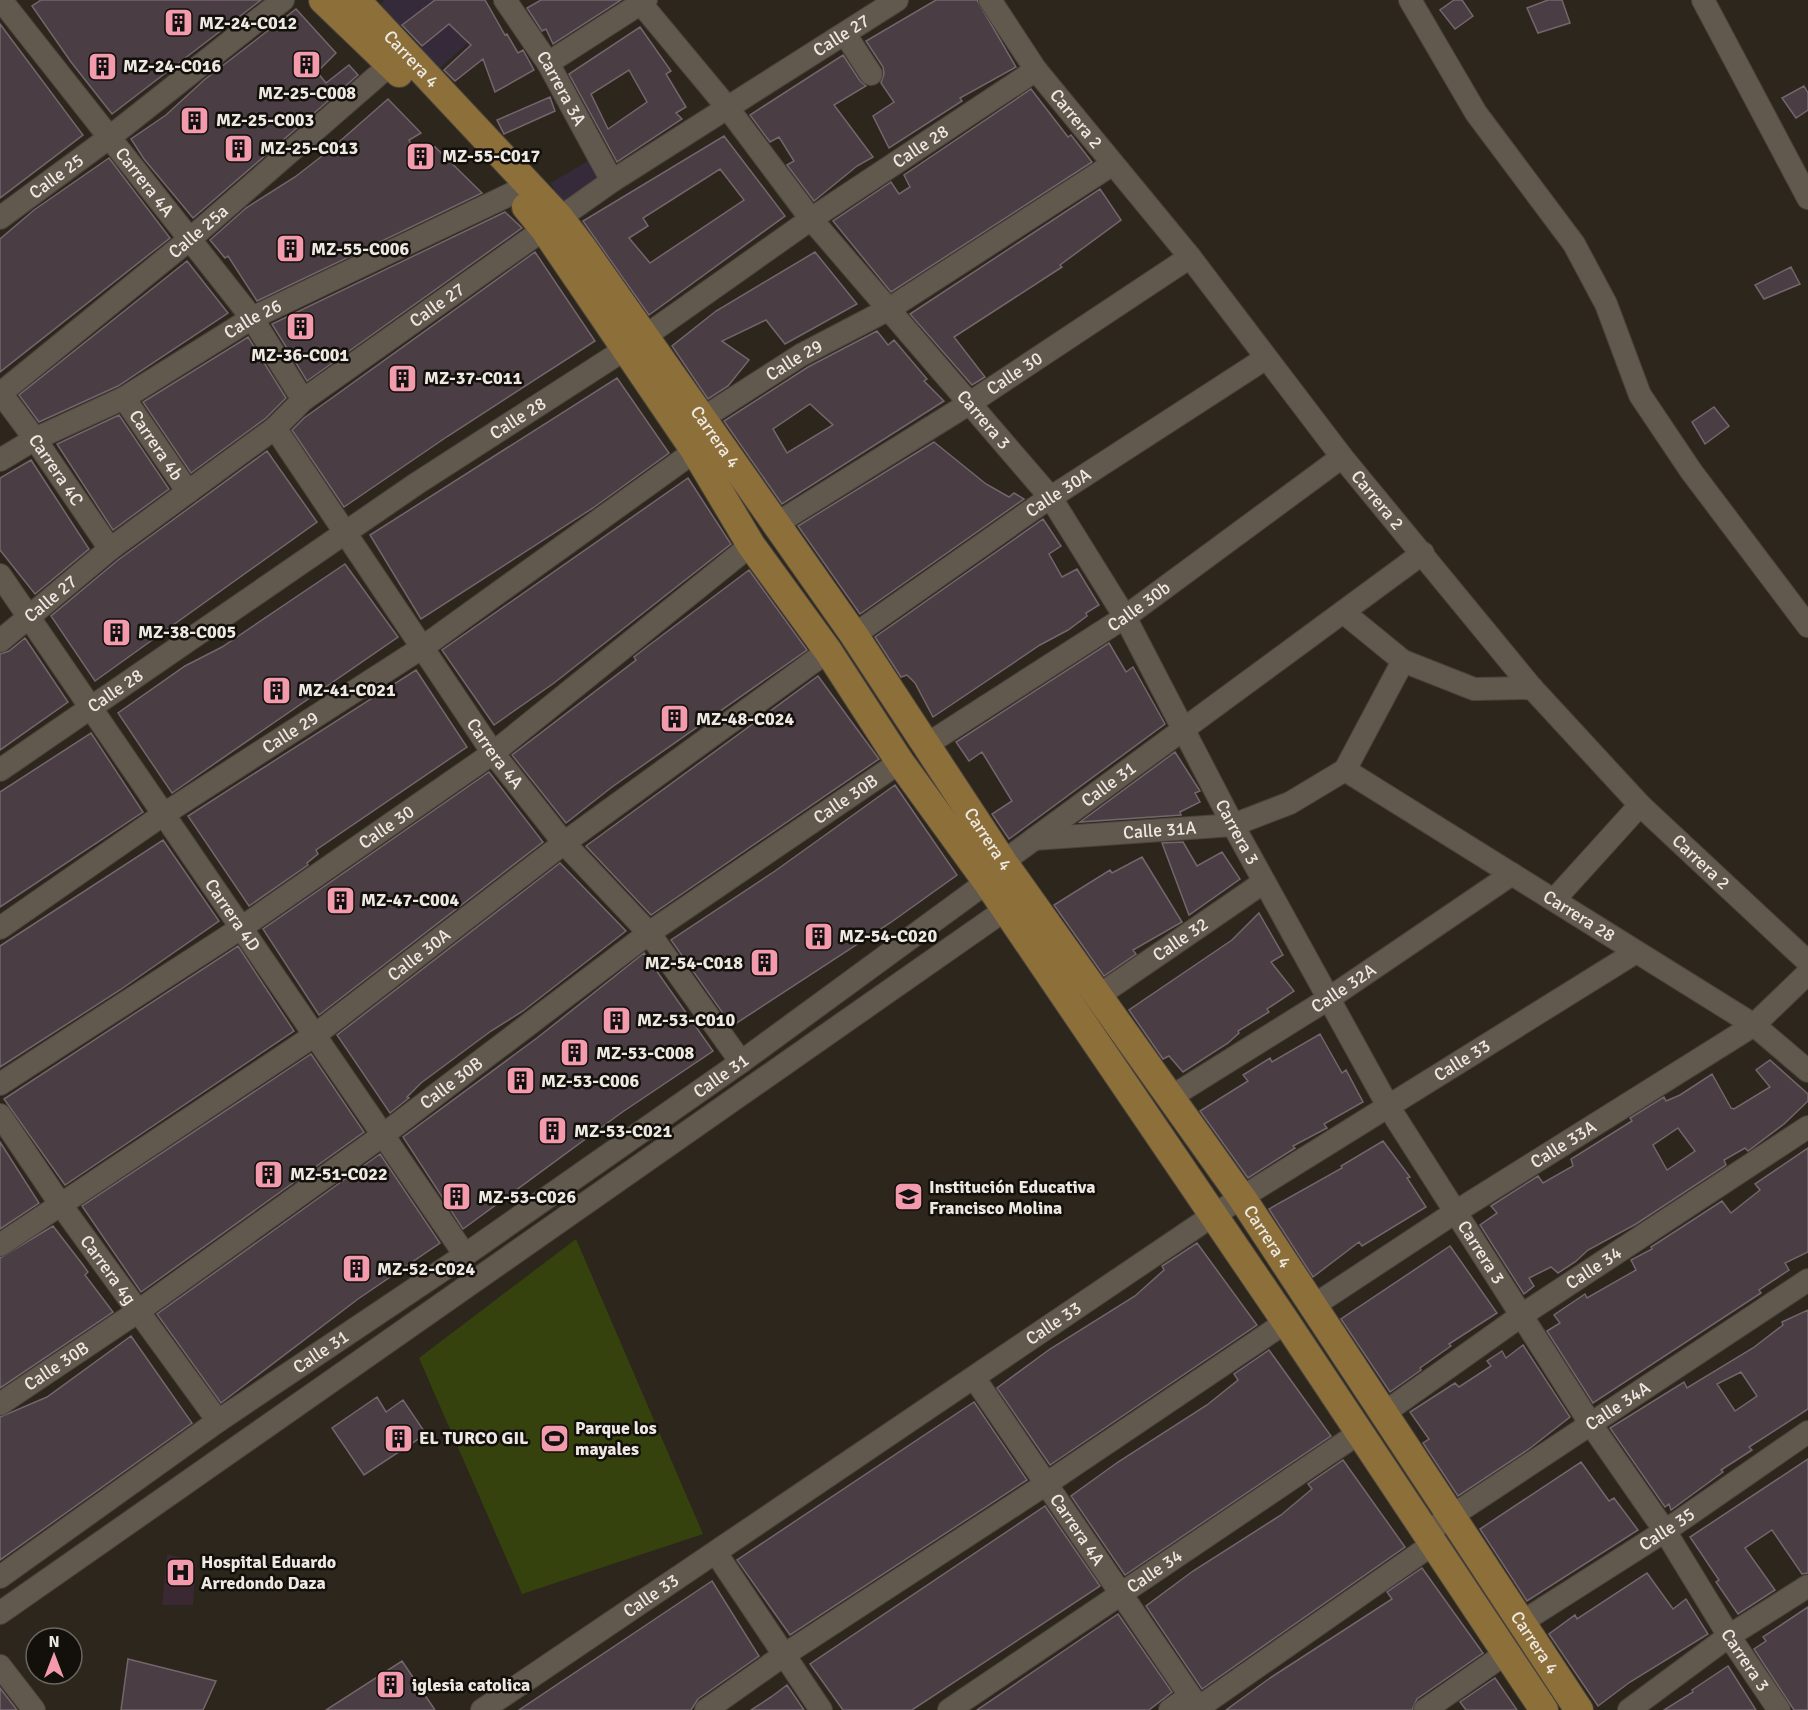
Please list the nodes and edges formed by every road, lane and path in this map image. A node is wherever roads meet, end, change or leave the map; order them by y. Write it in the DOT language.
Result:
graph roads {
  1 [pos="283,0"];
  2 [pos="323,0"];
  3 [pos="356,0"];
  4 [pos="897,0"];
  5 [pos="990,0"];
  6 [pos="1410,0"];
  7 [pos="1703,0"];
  8 [pos="642,1"];
  9 [pos="3,2"];
  10 [pos="511,2"];
  11 [pos="845,34"];
  12 [pos="548,63"];
  13 [pos="391,64"];
  14 [pos="1036,70"];
  15 [pos="871,74"];
  16 [pos="727,107"];
  17 [pos="110,137"];
  18 [pos="1113,164"];
  19 [pos="612,181"];
  20 [pos="513,192"];
  21 [pos="1808,198"];
  22 [pos="0,218"];
  23 [pos="811,219"];
  24 [pos="552,223"];
  25 [pos="190,239"];
  26 [pos="1190,257"];
  27 [pos="889,309"];
  28 [pos="252,318"];
  29 [pos="635,343"];
  30 [pos="1266,358"];
  31 [pos="0,393"];
  32 [pos="124,398"];
  33 [pos="303,400"];
  34 [pos="970,403"];
  35 [pos="704,418"];
  36 [pos="275,428"];
  37 [pos="35,439"];
  38 [pos="695,451"];
  39 [pos="1342,457"];
  40 [pos="0,460"];
  41 [pos="189,492"];
  42 [pos="1051,498"];
  43 [pos="776,525"];
  44 [pos="346,531"];
  45 [pos="752,545"];
  46 [pos="110,549"];
  47 [pos="1423,553"];
  48 [pos="0,574"];
  49 [pos="1342,612"];
  50 [pos="28,615"];
  51 [pos="1125,617"];
  52 [pos="1808,626"];
  53 [pos="854,635"];
  54 [pos="0,640"];
  55 [pos="423,647"];
  56 [pos="828,651"];
  57 [pos="1403,661"];
  58 [pos="1532,688"];
  59 [pos="92,709"];
  60 [pos="1185,729"];
  61 [pos="926,745"];
  62 [pos="493,753"];
  63 [pos="900,762"];
  64 [pos="1345,770"];
  65 [pos="0,771"];
  66 [pos="1640,805"];
  67 [pos="164,814"];
  68 [pos="1233,825"];
  69 [pos="1034,839"];
  70 [pos="564,843"];
  71 [pos="995,872"];
  72 [pos="1512,874"];
  73 [pos="1264,882"];
  74 [pos="1554,900"];
  75 [pos="1016,902"];
  76 [pos="0,927"];
  77 [pos="241,928"];
  78 [pos="649,933"];
  79 [pos="1636,952"];
  80 [pos="1808,962"];
  81 [pos="1808,973"];
  82 [pos="1098,996"];
  83 [pos="1328,999"];
  84 [pos="1754,1025"];
  85 [pos="315,1035"];
  86 [pos="741,1062"];
  87 [pos="1808,1071"];
  88 [pos="0,1084"];
  89 [pos="1171,1097"];
  90 [pos="1388,1106"];
  91 [pos="0,1115"];
  92 [pos="1808,1127"];
  93 [pos="383,1135"];
  94 [pos="1242,1198"];
  95 [pos="61,1205"];
  96 [pos="1457,1211"];
  97 [pos="1212,1216"];
  98 [pos="0,1245"];
  99 [pos="465,1255"];
  100 [pos="1808,1280"];
  101 [pos="1313,1306"];
  102 [pos="137,1312"];
  103 [pos="1521,1315"];
  104 [pos="1286,1322"];
  105 [pos="975,1379"];
  106 [pos="0,1404"];
  107 [pos="1384,1413"];
  108 [pos="218,1422"];
  109 [pos="1590,1423"];
  110 [pos="1359,1432"];
  111 [pos="1808,1432"];
  112 [pos="1046,1484"];
  113 [pos="1450,1517"];
  114 [pos="1665,1531"];
  115 [pos="1430,1538"];
  116 [pos="716,1553"];
  117 [pos="0,1577"];
  118 [pos="1808,1586"];
  119 [pos="1120,1593"];
  120 [pos="0,1613"];
  121 [pos="1522,1622"];
  122 [pos="1729,1636"];
  123 [pos="1505,1654"];
  124 [pos="784,1655"];
  125 [pos="0,1666"];
  126 [pos="1196,1705"];
  127 [pos="34,1710"];
  128 [pos="482,1710"];
  129 [pos="706,1710"];
  130 [pos="821,1710"];
  131 [pos="950,1710"];
  132 [pos="1170,1710"];
  133 [pos="1425,1710"];
  134 [pos="1544,1710"];
  135 [pos="1579,1710"];
  136 [pos="1629,1710"];
  137 [pos="1779,1710"];
  1 -- 17 [label="street, Calle 25"];
  2 -- 13 [label="main road, Carrera 4"];
  3 -- 24 [label="main road, Carrera 4"];
  4 -- 11 [label="street, Calle 27"];
  5 -- 14 [label="street, Carrera 2"];
  6 -- 52 [label="street"];
  7 -- 21 [label="street"];
  8 -- 12 [label="street"];
  8 -- 16 [label="street, Carrera 3"];
  9 -- 17 [label="street, Carrera 4A"];
  10 -- 12 [label="street, Carrera 3A"];
  11 -- 15 [label="street"];
  11 -- 16 [label="street, Calle 27"];
  12 -- 19 [label="street, Carrera 3A"];
  13 -- 20 [label="main road, Carrera 4"];
  13 -- 25 [label="street, Calle 25a"];
  14 -- 18 [label="street, Carrera 2"];
  14 -- 23 [label="street, Calle 28"];
  16 -- 19 [label="street, Calle 27"];
  16 -- 23 [label="street, Carrera 3"];
  17 -- 22 [label="street, Calle 25"];
  17 -- 25 [label="street, Carrera 4A"];
  18 -- 26 [label="street, Carrera 2"];
  18 -- 27 [label="street, Calle 29"];
  19 -- 24 [label="street, Calle 27"];
  20 -- 24 [label="main road, Carrera 4"];
  20 -- 28 [label="street, Calle 26"];
  23 -- 27 [label="street, Carrera 3"];
  23 -- 29 [label="street, Calle 28"];
  24 -- 29 [label="main road, Carrera 4"];
  24 -- 33 [label="street, Calle 27"];
  25 -- 28 [label="street, Carrera 4A"];
  25 -- 31 [label="street, Calle 25a"];
  26 -- 30 [label="street, Carrera 2"];
  26 -- 34 [label="street, Calle 30"];
  27 -- 34 [label="street, Carrera 3"];
  27 -- 35 [label="street, Calle 29"];
  28 -- 32 [label="street, Calle 26"];
  28 -- 33 [label="street, Carrera 4A"];
  29 -- 35 [label="main road, Carrera 4"];
  29 -- 38 [label="main road, Carrera 4"];
  29 -- 44 [label="street, Calle 28"];
  30 -- 39 [label="street, Carrera 2"];
  30 -- 42 [label="street, Calle 30A"];
  31 -- 37 [label="street, Carrera 4C"];
  32 -- 37 [label="street, Calle 26"];
  32 -- 41 [label="street, Carrera 4b"];
  33 -- 36 [label="street, Calle 27"];
  34 -- 42 [label="street, Carrera 3"];
  34 -- 43 [label="street, Calle 30"];
  35 -- 43 [label="main road, Carrera 4"];
  36 -- 41 [label="street, Calle 27"];
  36 -- 44 [label="street, Carrera 4A"];
  37 -- 40 [label="street, Calle 26"];
  37 -- 46 [label="street, Carrera 4C"];
  38 -- 45 [label="main road, Carrera 4"];
  38 -- 55 [label="street, Calle 29"];
  39 -- 47 [label="street, Carrera 2"];
  39 -- 51 [label="street, Calle 30b"];
  41 -- 46 [label="street, Calle 27"];
  42 -- 51 [label="street, Carrera 3"];
  42 -- 53 [label="street, Calle 30A"];
  43 -- 53 [label="main road, Carrera 4"];
  44 -- 55 [label="street, Carrera 4A"];
  44 -- 59 [label="street, Calle 28"];
  45 -- 56 [label="main road, Carrera 4"];
  45 -- 62 [label="street, Calle 30"];
  46 -- 50 [label="street, Calle 27"];
  47 -- 49 [label="street, Calle 31"];
  47 -- 58 [label="street, Carrera 2"];
  48 -- 50 [label="street, Carrera 4D"];
  49 -- 57 [label="street"];
  49 -- 60 [label="street, Calle 31"];
  50 -- 54 [label="street, Calle 27"];
  50 -- 59 [label="street, Carrera 4D"];
  51 -- 60 [label="street, Carrera 3"];
  51 -- 61 [label="street, Calle 30b"];
  53 -- 61 [label="main road, Carrera 4"];
  55 -- 62 [label="street, Carrera 4A"];
  55 -- 67 [label="street, Calle 29"];
  56 -- 63 [label="main road, Carrera 4"];
  56 -- 70 [label="street, Calle 30A"];
  57 -- 58 [label="street"];
  57 -- 64 [label="street"];
  58 -- 66 [label="street, Carrera 2"];
  59 -- 65 [label="street, Calle 28"];
  59 -- 67 [label="street, Carrera 4D"];
  60 -- 68 [label="street, Carrera 3"];
  60 -- 69 [label="street, Calle 31"];
  61 -- 71 [label="main road, Carrera 4"];
  62 -- 70 [label="street, Carrera 4A"];
  62 -- 77 [label="street, Calle 30"];
  63 -- 71 [label="main road, Carrera 4"];
  63 -- 78 [label="street, Calle 30B"];
  64 -- 68 [label="street, Calle 31A"];
  64 -- 72 [label="street, Carrera 28"];
  66 -- 74 [label="street"];
  66 -- 80 [label="street, Carrera 2"];
  67 -- 76 [label="street, Calle 29"];
  67 -- 77 [label="street, Carrera 4D"];
  68 -- 69 [label="street, Calle 31A"];
  68 -- 73 [label="street, Carrera 3"];
  69 -- 71 [label="street, Calle 31"];
  70 -- 78 [label="street, Carrera 4A"];
  70 -- 85 [label="street, Calle 30A"];
  71 -- 75 [label="main road, Carrera 4"];
  71 -- 86 [label="street, Calle 31"];
  72 -- 74 [label="street, Carrera 28"];
  72 -- 83 [label="street, Calle 32A"];
  73 -- 82 [label="street, Calle 32"];
  73 -- 83 [label="street, Carrera 3"];
  74 -- 79 [label="street, Carrera 28"];
  75 -- 82 [label="main road, Carrera 4"];
  75 -- 97 [label="main road, Carrera 4"];
  75 -- 120 [label="street, Calle 31"];
  77 -- 85 [label="street, Carrera 4D"];
  77 -- 88 [label="street, Calle 30"];
  78 -- 86 [label="street, Carrera 4A"];
  78 -- 93 [label="street, Calle 30B"];
  79 -- 84 [label="street, Carrera 28"];
  79 -- 90 [label="street, Calle 33"];
  81 -- 84 [label="street, Calle 33A"];
  82 -- 89 [label="main road, Carrera 4"];
  83 -- 89 [label="street, Calle 32A"];
  83 -- 90 [label="street, Carrera 3"];
  84 -- 87 [label="street, Carrera 28"];
  84 -- 96 [label="street, Calle 33A"];
  85 -- 93 [label="street, Carrera 4D"];
  85 -- 95 [label="street, Calle 30A"];
  86 -- 99 [label="street, Calle 31"];
  89 -- 94 [label="main road, Carrera 4"];
  90 -- 94 [label="street, Calle 33"];
  90 -- 96 [label="street, Carrera 3"];
  91 -- 95 [label="street, Carrera 4g"];
  92 -- 103 [label="street, Calle 34"];
  93 -- 99 [label="street, Carrera 4D"];
  93 -- 102 [label="street, Calle 30B"];
  94 -- 97 [label="street, Calle 33"];
  94 -- 101 [label="main road, Carrera 4"];
  95 -- 98 [label="street, Calle 30A"];
  95 -- 102 [label="street, Carrera 4g"];
  96 -- 101 [label="street, Calle 33A"];
  96 -- 103 [label="street, Carrera 3"];
  97 -- 104 [label="main road, Carrera 4"];
  97 -- 105 [label="street, Calle 33"];
  99 -- 108 [label="street, Calle 31"];
  100 -- 109 [label="street, Calle 34A"];
  101 -- 107 [label="main road, Carrera 4"];
  102 -- 106 [label="street, Calle 30B"];
  102 -- 108 [label="street, Carrera 4g"];
  103 -- 107 [label="street, Calle 34"];
  103 -- 109 [label="street, Carrera 3"];
  104 -- 110 [label="main road, Carrera 4"];
  104 -- 112 [label="street"];
  105 -- 112 [label="street, Carrera 4A"];
  105 -- 116 [label="street, Calle 33"];
  107 -- 113 [label="main road, Carrera 4"];
  108 -- 117 [label="street, Calle 31"];
  109 -- 113 [label="street, Calle 34A"];
  109 -- 114 [label="street, Carrera 3"];
  110 -- 115 [label="main road, Carrera 4"];
  110 -- 119 [label="street, Calle 34"];
  111 -- 114 [label="street, Calle 35"];
  112 -- 119 [label="street, Carrera 4A"];
  112 -- 124 [label="street"];
  113 -- 115 [label="street, Calle 34A"];
  113 -- 121 [label="main road, Carrera 4"];
  114 -- 121 [label="street, Calle 35"];
  114 -- 122 [label="street, Carrera 3"];
  115 -- 123 [label="main road, Carrera 4"];
  115 -- 126 [label="street, Calle 34A"];
  116 -- 124 [label="street"];
  116 -- 128 [label="street, Calle 33"];
  118 -- 122 [label="street"];
  119 -- 126 [label="street, Carrera 4A"];
  119 -- 131 [label="street, Calle 34"];
  121 -- 135 [label="main road, Carrera 4"];
  122 -- 136 [label="street"];
  122 -- 137 [label="street, Carrera 3"];
  123 -- 133 [label="street"];
  123 -- 134 [label="main road, Carrera 4"];
  124 -- 129 [label="street"];
  124 -- 130 [label="street"];
  125 -- 127 [label="street"];
  126 -- 132 [label="street, Calle 34A"];
}
